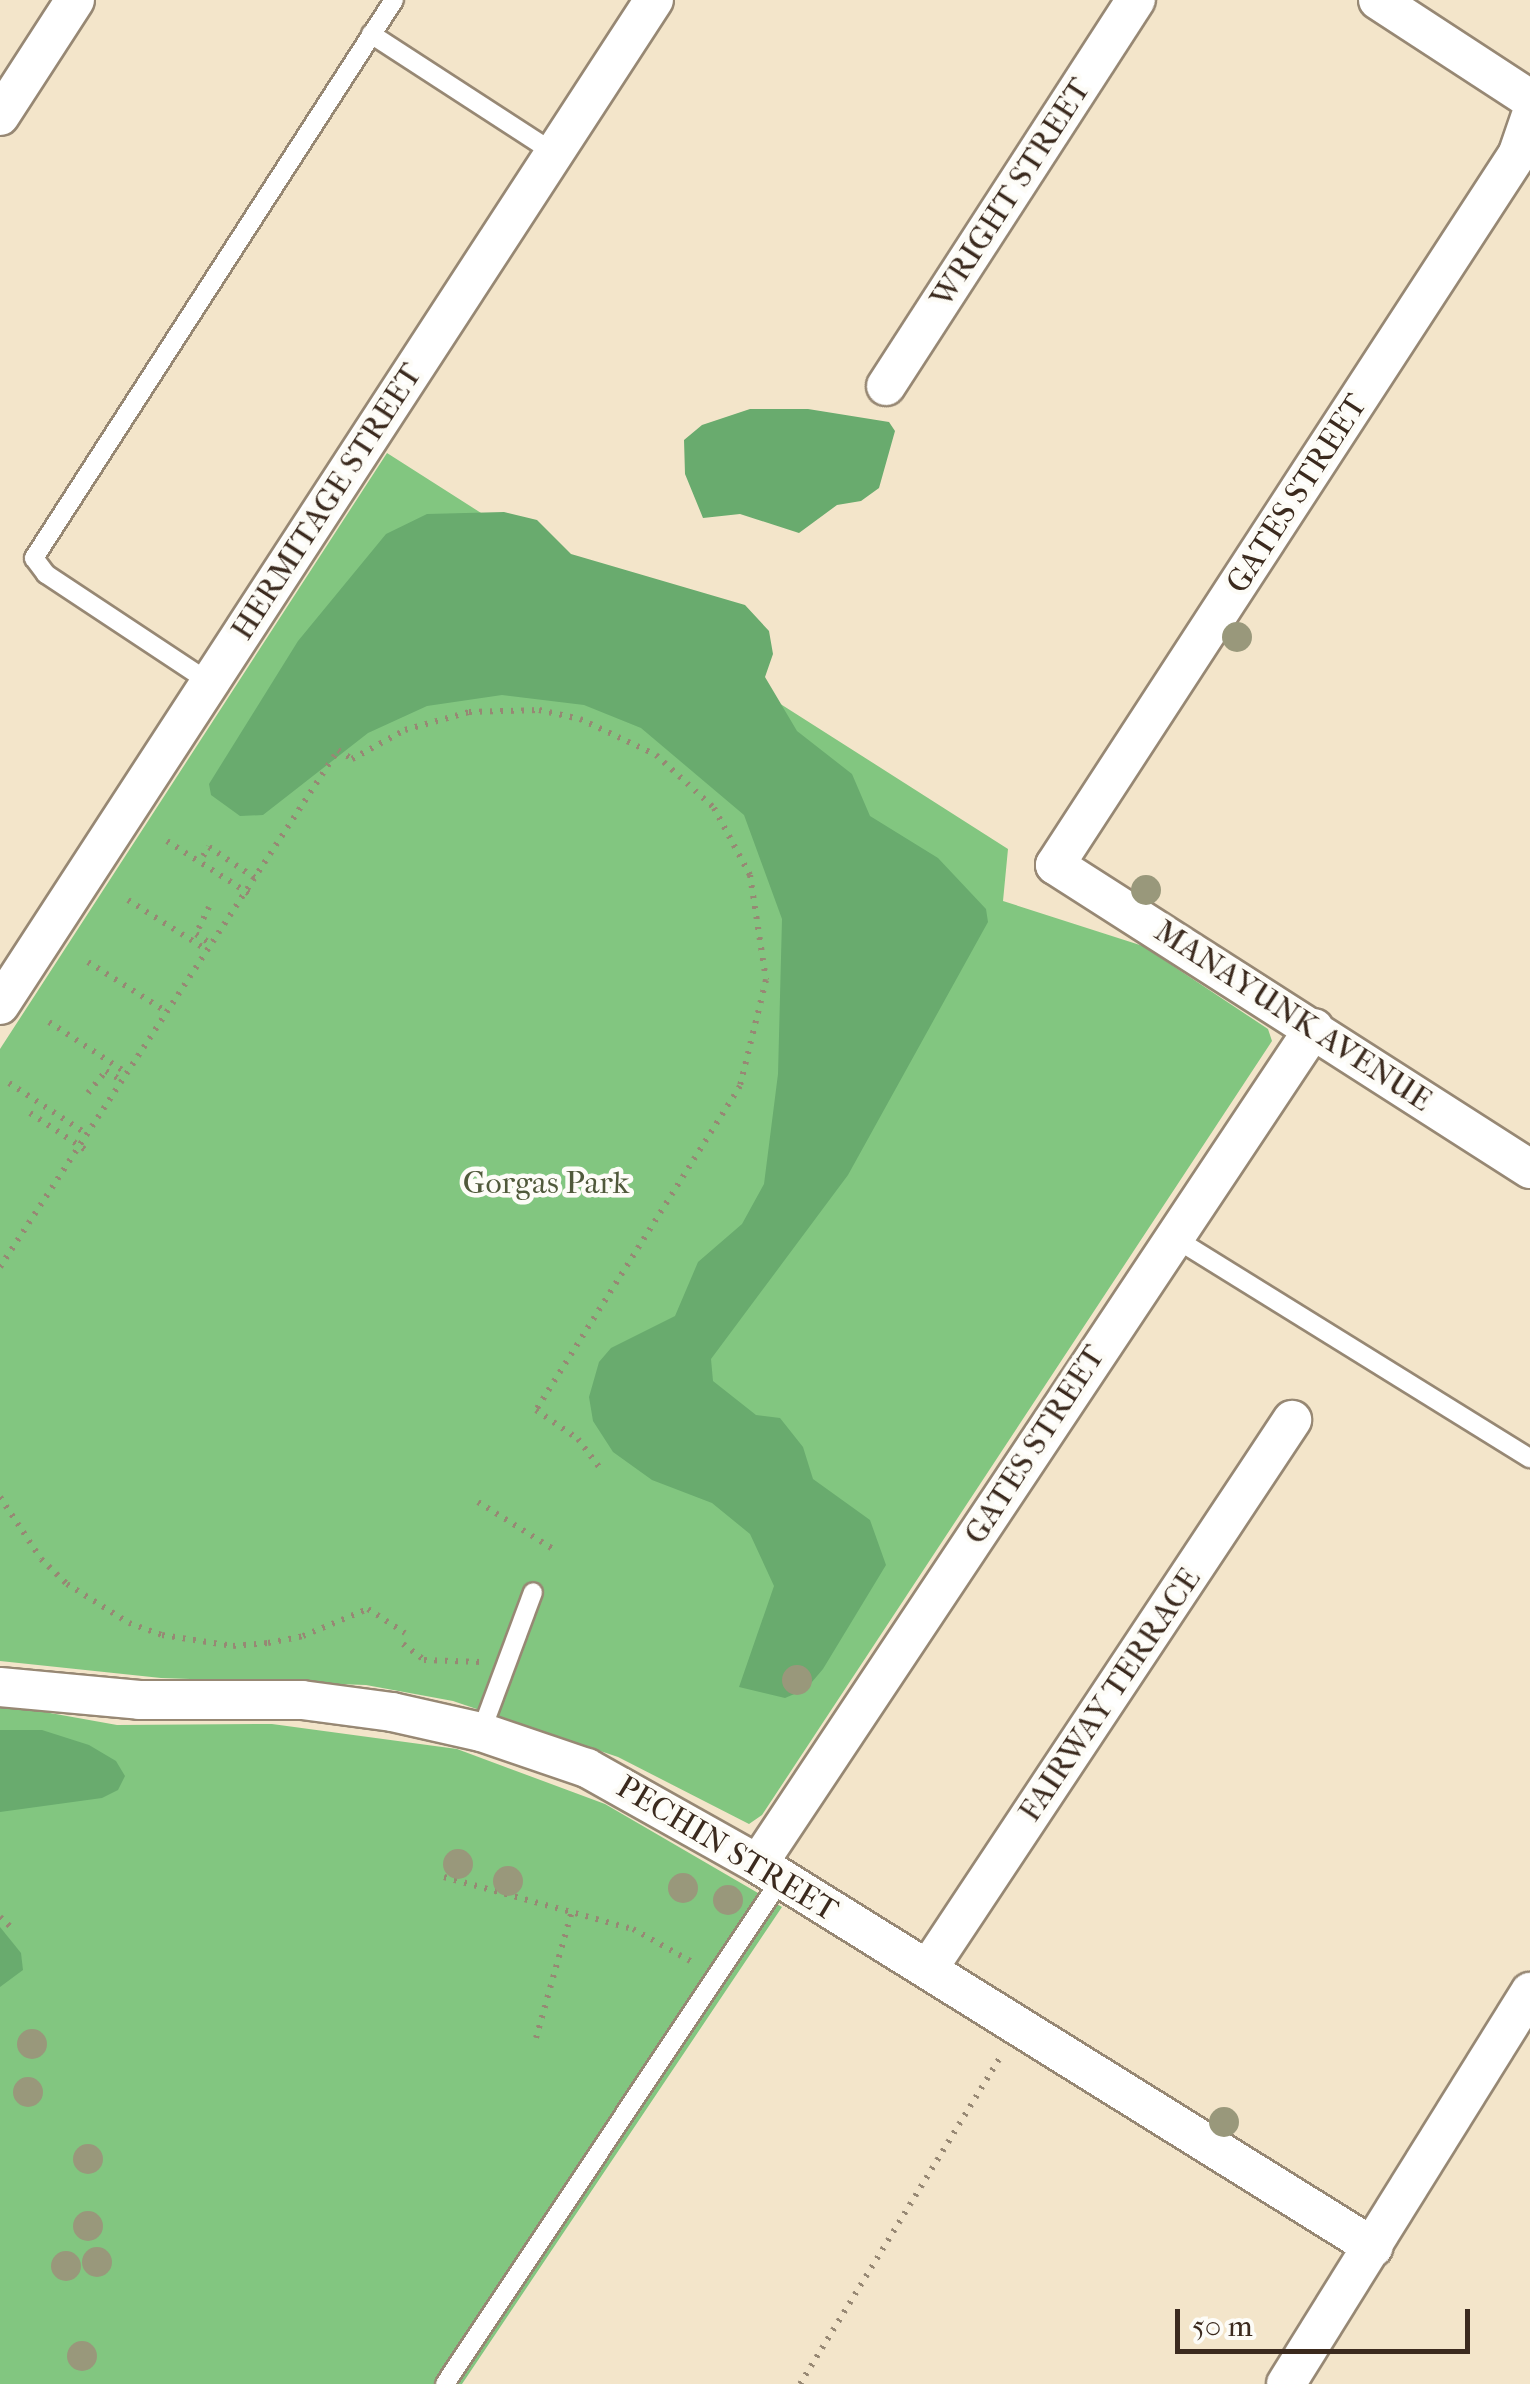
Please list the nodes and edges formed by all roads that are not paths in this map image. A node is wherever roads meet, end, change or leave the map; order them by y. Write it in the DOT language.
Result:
graph roads {
  1 [pos="75,0"];
  2 [pos="394,0"];
  3 [pos="654,0"];
  4 [pos="1136,0"];
  5 [pos="1378,0"];
  6 [pos="371,34"];
  7 [pos="1530,99"];
  8 [pos="0,116"];
  9 [pos="1530,118"];
  10 [pos="554,153"];
  11 [pos="886,386"];
  12 [pos="209,682"];
  13 [pos="1055,865"];
  14 [pos="0,1005"];
  15 [pos="1314,1028"];
  16 [pos="1530,1168"];
  17 [pos="1172,1236"];
  18 [pos="1292,1420"];
  19 [pos="1530,1458"];
  20 [pos="534,1592"];
  21 [pos="0,1687"];
  22 [pos="481,1732"];
  23 [pos="769,1871"];
  24 [pos="928,1969"];
  25 [pos="1530,1992"];
  26 [pos="1372,2247"];
  27 [pos="446,2384"];
  28 [pos="1286,2384"];
  1 -- 8 [label="street"];
  2 -- 6 [label="lane"];
  3 -- 10 [label="street, HERMITAGE STREET"];
  4 -- 11 [label="street, WRIGHT STREET"];
  5 -- 7 [label="street"];
  6 -- 10 [label="lane"];
  6 -- 12 [label="lane"];
  9 -- 13 [label="street, GATES STREET"];
  10 -- 12 [label="street, HERMITAGE STREET"];
  12 -- 14 [label="street, HERMITAGE STREET"];
  13 -- 15 [label="street, MANAYUNK AVENUE"];
  15 -- 16 [label="street, MANAYUNK AVENUE"];
  15 -- 17 [label="street, GATES STREET"];
  17 -- 19 [label="lane"];
  17 -- 23 [label="street, GATES STREET"];
  18 -- 24 [label="street, FAIRWAY TERRACE"];
  20 -- 22 [label="lane"];
  21 -- 22 [label="street, PECHIN STREET"];
  22 -- 23 [label="street, PECHIN STREET"];
  23 -- 24 [label="street, PECHIN STREET"];
  23 -- 27 [label="lane"];
  24 -- 26 [label="street, PECHIN STREET"];
  25 -- 26 [label="street"];
  26 -- 28 [label="street"];
}
